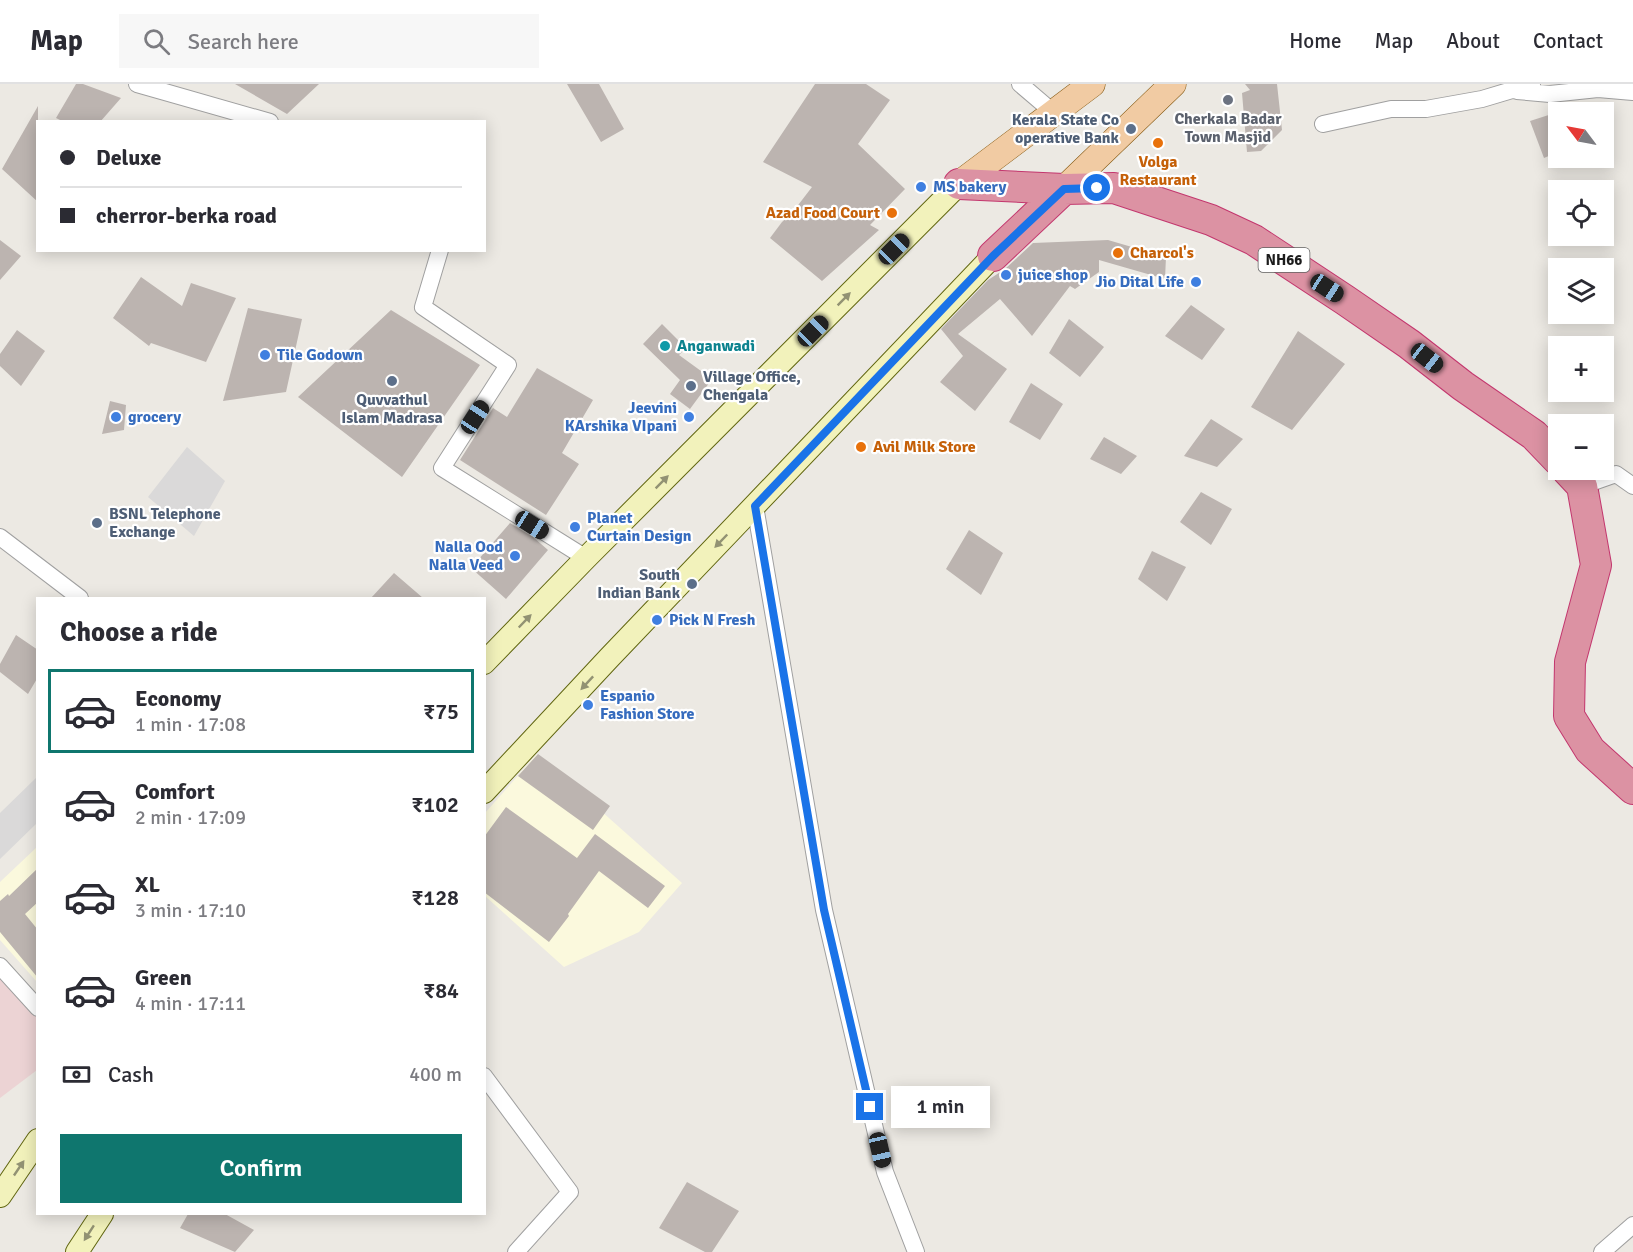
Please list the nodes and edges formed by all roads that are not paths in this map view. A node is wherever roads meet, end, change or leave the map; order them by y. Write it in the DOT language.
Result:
graph roads {
  1 [pos="137,84"];
  2 [pos="1020,84"];
  3 [pos="1092,84"];
  4 [pos="1173,84"];
  5 [pos="1532,84"];
  6 [pos="1510,90"];
  7 [pos="1633,92"];
  8 [pos="1054,113"];
  9 [pos="263,120"];
  10 [pos="1323,124"];
  11 [pos="959,184"];
  12 [pos="1064,189"];
  13 [pos="439,252"];
  14 [pos="993,256"];
  15 [pos="1548,450"];
  16 [pos="1614,474"];
  17 [pos="1575,480"];
  18 [pos="1633,486"];
  19 [pos="755,506"];
  20 [pos="0,537"];
  21 [pos="586,558"];
  22 [pos="79,597"];
  23 [pos="486,661"];
  24 [pos="1633,789"];
  25 [pos="486,790"];
  26 [pos="0,966"];
  27 [pos="36,1006"];
  28 [pos="486,1079"];
  29 [pos="36,1143"];
  30 [pos="0,1196"];
  31 [pos="101,1215"];
  32 [pos="1633,1225"];
  33 [pos="77,1252"];
  34 [pos="516,1252"];
  35 [pos="916,1252"];
  36 [pos="1602,1252"];
  1 -- 9 [label="street"];
  2 -- 8 [label="street"];
  3 -- 8 [label="main road"];
  4 -- 12 [label="main road"];
  5 -- 6 [label="street"];
  6 -- 7 [label="street"];
  6 -- 10 [label="street"];
  8 -- 11 [label="main road"];
  11 -- 12 [label="highway, NH66"];
  21 -- 11 [label="street, one-way"];
  12 -- 14 [label="highway"];
  12 -- 15 [label="highway, NH66"];
  13 -- 21 [label="street"];
  14 -- 19 [label="street"];
  16 -- 18 [label="street"];
  17 -- 24 [label="highway"];
  19 -- 25 [label="street, one-way"];
  19 -- 35 [label="street"];
  20 -- 22 [label="street"];
  23 -- 21 [label="street, one-way"];
  26 -- 27 [label="street"];
  28 -- 34 [label="street"];
  30 -- 29 [label="street, one-way"];
  31 -- 33 [label="street, one-way"];
  32 -- 36 [label="street"];
}
